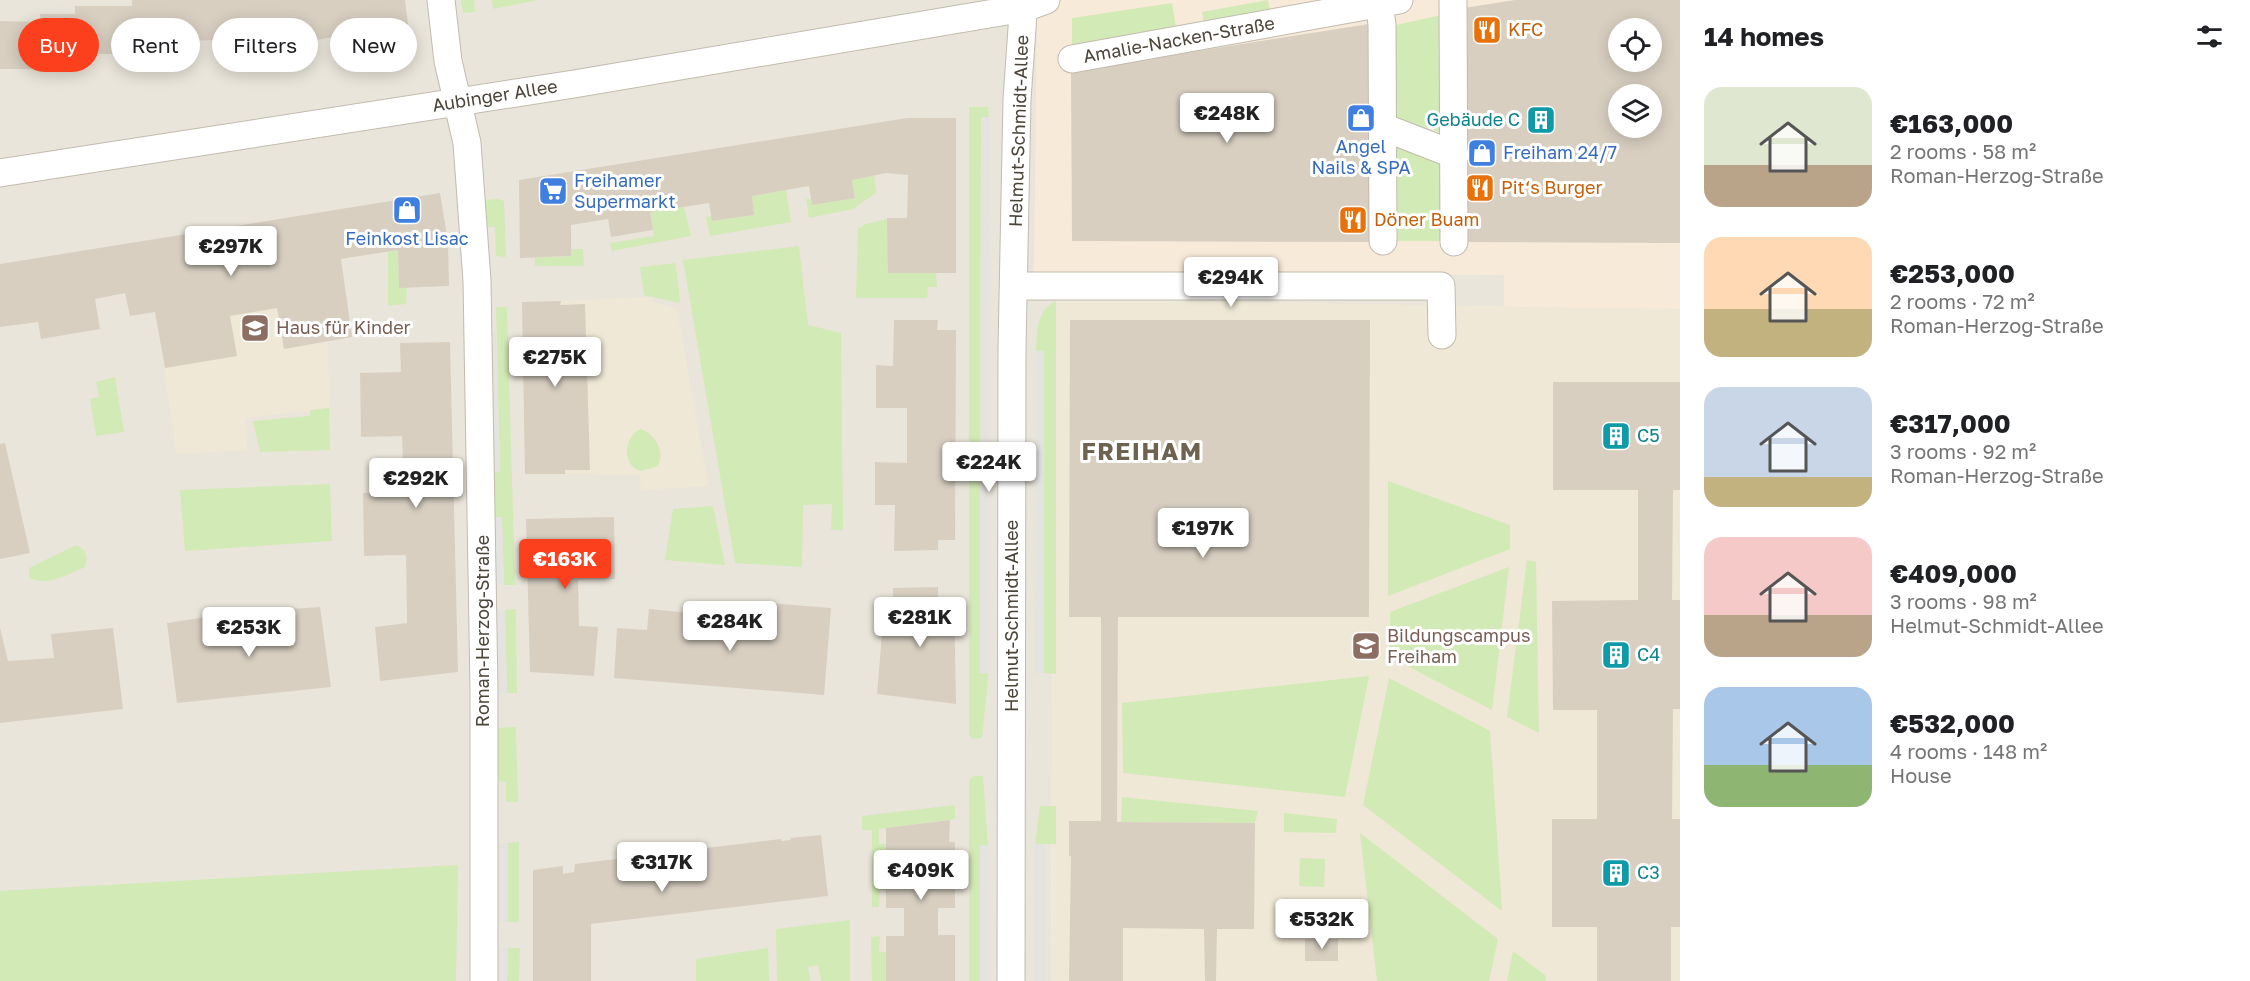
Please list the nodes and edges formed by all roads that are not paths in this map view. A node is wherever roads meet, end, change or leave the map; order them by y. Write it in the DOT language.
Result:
graph roads {
  1 [pos="441,0"];
  2 [pos="1453,0"];
  3 [pos="1386,1"];
  4 [pos="1032,3"];
  5 [pos="1286,10"];
  6 [pos="1072,59"];
  7 [pos="458,102"];
  8 [pos="1383,127"];
  9 [pos="1455,155"];
  10 [pos="0,174"];
  11 [pos="1383,241"];
  12 [pos="1455,242"];
  13 [pos="1014,286"];
  14 [pos="1442,335"];
  15 [pos="484,981"];
  16 [pos="1011,981"];
  1 -- 7 [label="street, Roman-Herzog-Straße"];
  2 -- 9 [label="street"];
  3 -- 5 [label="street, Amalie-Nacken-Straße"];
  3 -- 8 [label="street"];
  4 -- 7 [label="street, Aubinger Allee"];
  4 -- 13 [label="street, Helmut-Schmidt-Allee"];
  5 -- 6 [label="street, Amalie-Nacken-Straße"];
  7 -- 10 [label="street, Aubinger Allee"];
  7 -- 15 [label="street, Roman-Herzog-Straße"];
  8 -- 9 [label="street"];
  8 -- 11 [label="street"];
  9 -- 12 [label="street"];
  13 -- 14 [label="street"];
  13 -- 16 [label="street, Helmut-Schmidt-Allee"];
}
